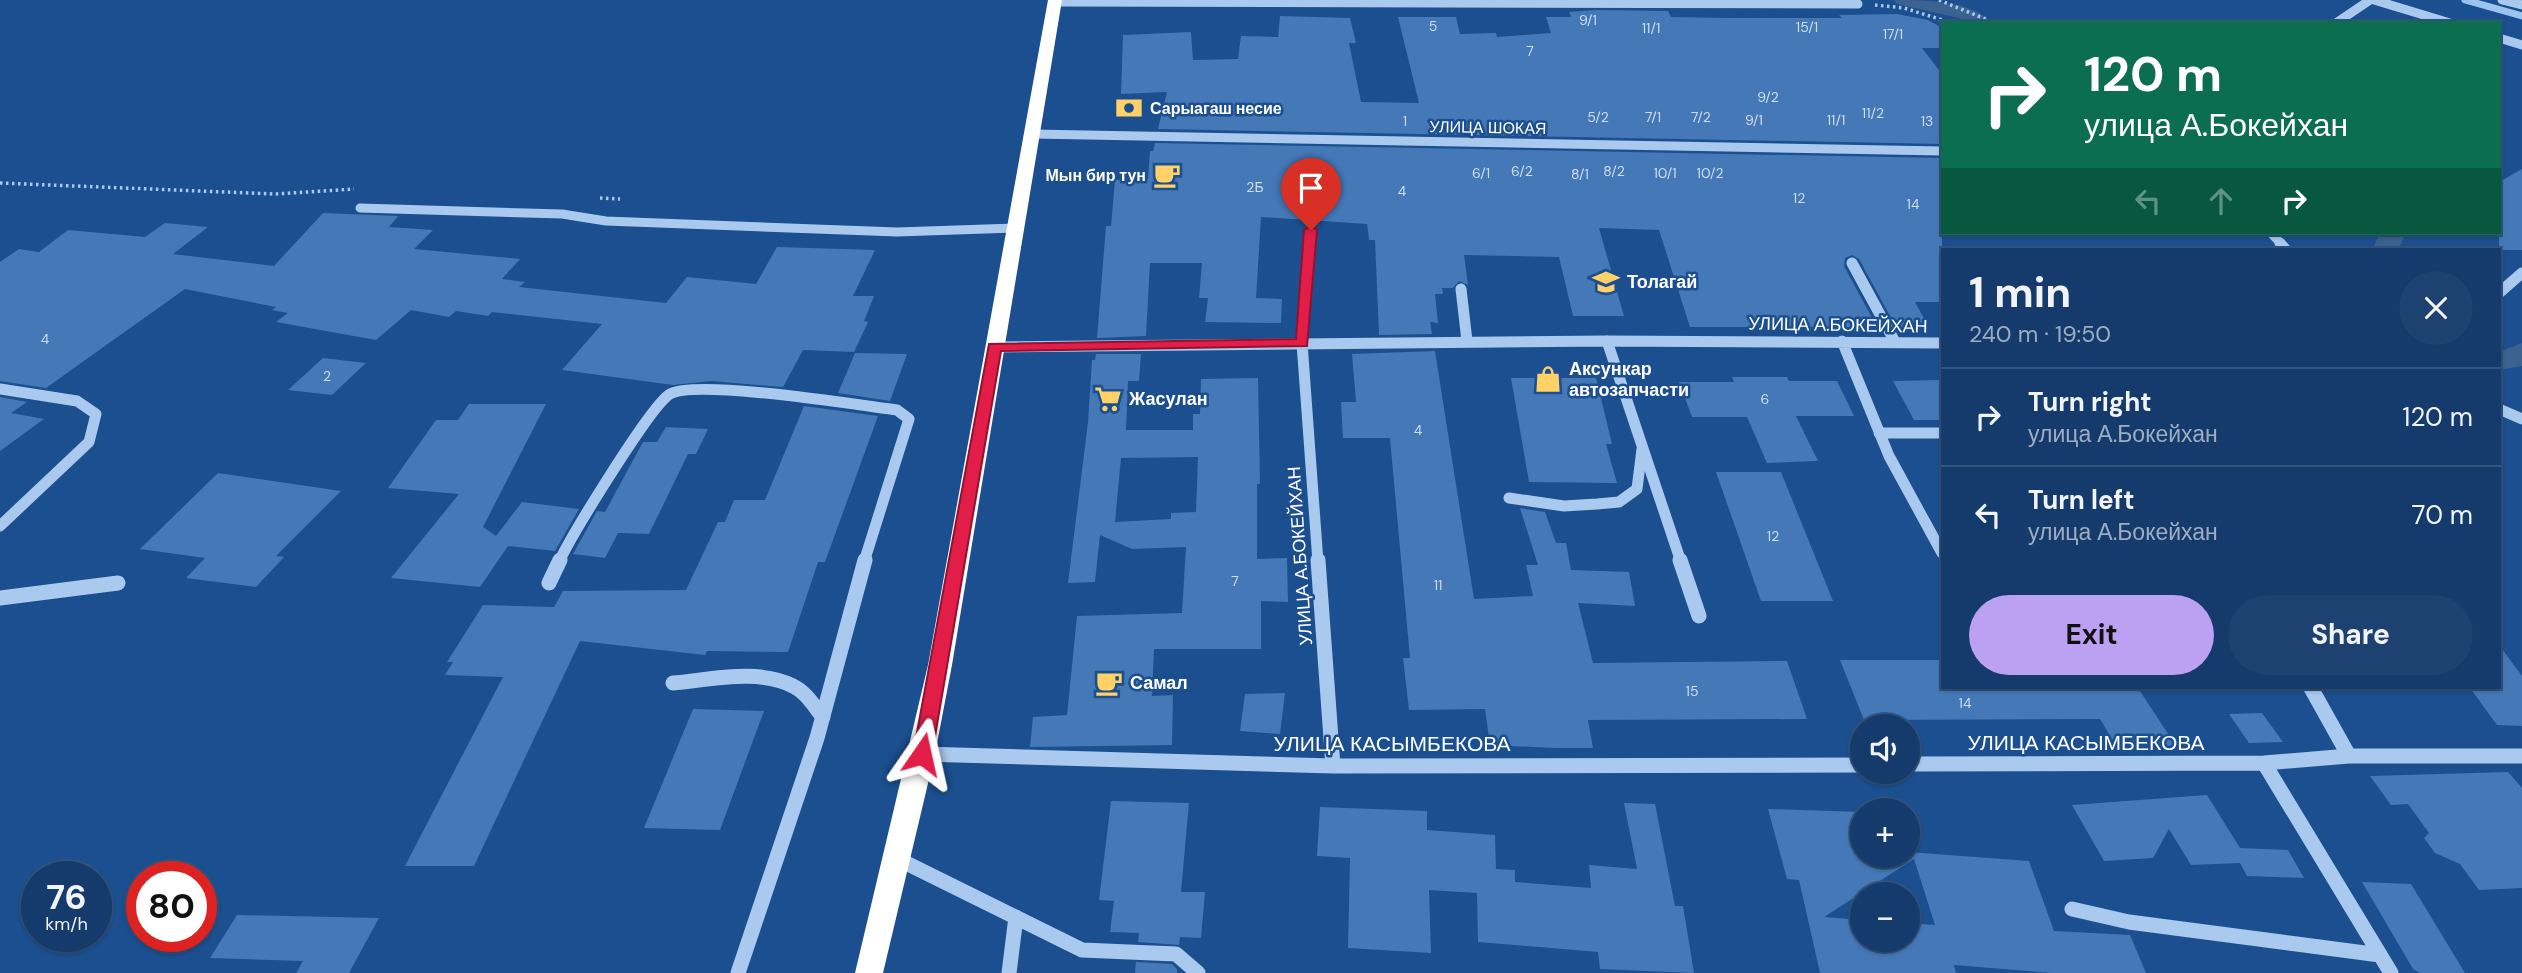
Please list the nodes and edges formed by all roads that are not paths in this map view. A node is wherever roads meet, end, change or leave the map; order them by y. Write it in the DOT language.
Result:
graph roads {
  1 [pos="2372,0"];
  2 [pos="2502,0"];
  3 [pos="1055,1"];
  4 [pos="1858,4"];
  5 [pos="2522,5"];
  6 [pos="2339,21"];
  7 [pos="2443,21"];
  8 [pos="2501,39"];
  9 [pos="2522,45"];
  10 [pos="1033,134"];
  11 [pos="1941,151"];
  12 [pos="360,208"];
  13 [pos="1015,228"];
  14 [pos="1311,230"];
  15 [pos="1852,263"];
  16 [pos="2522,273"];
  17 [pos="1461,289"];
  18 [pos="2501,291"];
  19 [pos="1467,341"];
  20 [pos="1607,341"];
  21 [pos="1842,341"];
  22 [pos="1895,342"];
  23 [pos="1302,343"];
  24 [pos="1941,343"];
  25 [pos="995,347"];
  26 [pos="0,389"];
  27 [pos="2501,410"];
  28 [pos="2522,419"];
  29 [pos="1879,433"];
  30 [pos="1941,433"];
  31 [pos="1643,446"];
  32 [pos="1508,498"];
  33 [pos="0,526"];
  34 [pos="1941,551"];
  35 [pos="118,583"];
  36 [pos="549,583"];
  37 [pos="0,598"];
  38 [pos="1699,616"];
  39 [pos="673,682"];
  40 [pos="2312,689"];
  41 [pos="823,717"];
  42 [pos="922,754"];
  43 [pos="2349,756"];
  44 [pos="2522,756"];
  45 [pos="2264,763"];
  46 [pos="1920,764"];
  47 [pos="1850,765"];
  48 [pos="1333,766"];
  49 [pos="898,859"];
  50 [pos="2072,909"];
  51 [pos="1016,918"];
  52 [pos="2381,955"];
  53 [pos="738,973"];
  54 [pos="869,973"];
  55 [pos="1009,973"];
  56 [pos="1198,973"];
  57 [pos="2391,973"];
  1 -- 6 [label="street"];
  1 -- 7 [label="street"];
  2 -- 5 [label="street"];
  3 -- 4 [label="street"];
  3 -- 10 [label="highway"];
  8 -- 9 [label="street"];
  10 -- 11 [label="street, УЛИЦА ШОКАЯ"];
  10 -- 13 [label="highway"];
  12 -- 13 [label="street"];
  13 -- 25 [label="highway"];
  14 -- 23 [label="street, УЛИЦА А.БОКЕЙХАН"];
  15 -- 22 [label="street"];
  16 -- 18 [label="street"];
  17 -- 19 [label="street"];
  19 -- 20 [label="street, УЛИЦА А.БОКЕЙХАН"];
  19 -- 23 [label="street, УЛИЦА А.БОКЕЙХАН"];
  20 -- 21 [label="street, УЛИЦА А.БОКЕЙХАН"];
  20 -- 31 [label="street"];
  21 -- 22 [label="street, УЛИЦА А.БОКЕЙХАН"];
  21 -- 29 [label="street"];
  22 -- 24 [label="street, УЛИЦА А.БОКЕЙХАН"];
  23 -- 25 [label="street, УЛИЦА А.БОКЕЙХАН"];
  23 -- 48 [label="street, УЛИЦА А.БОКЕЙХАН"];
  25 -- 42 [label="highway"];
  26 -- 33 [label="street"];
  27 -- 28 [label="street"];
  29 -- 30 [label="street"];
  29 -- 34 [label="street"];
  31 -- 32 [label="street"];
  31 -- 38 [label="street"];
  35 -- 37 [label="street"];
  36 -- 41 [label="street"];
  39 -- 41 [label="street"];
  40 -- 43 [label="street"];
  41 -- 53 [label="street"];
  42 -- 48 [label="street, УЛИЦА КАСЫМБЕКОВА"];
  42 -- 49 [label="highway"];
  43 -- 44 [label="street, УЛИЦА КАСЫМБЕКОВА"];
  43 -- 45 [label="street, УЛИЦА КАСЫМБЕКОВА"];
  45 -- 46 [label="street, УЛИЦА КАСЫМБЕКОВА"];
  45 -- 52 [label="street"];
  47 -- 48 [label="street, УЛИЦА КАСЫМБЕКОВА"];
  49 -- 51 [label="street"];
  49 -- 54 [label="highway"];
  50 -- 52 [label="street"];
  51 -- 55 [label="street"];
  51 -- 56 [label="street"];
  52 -- 57 [label="street"];
}
